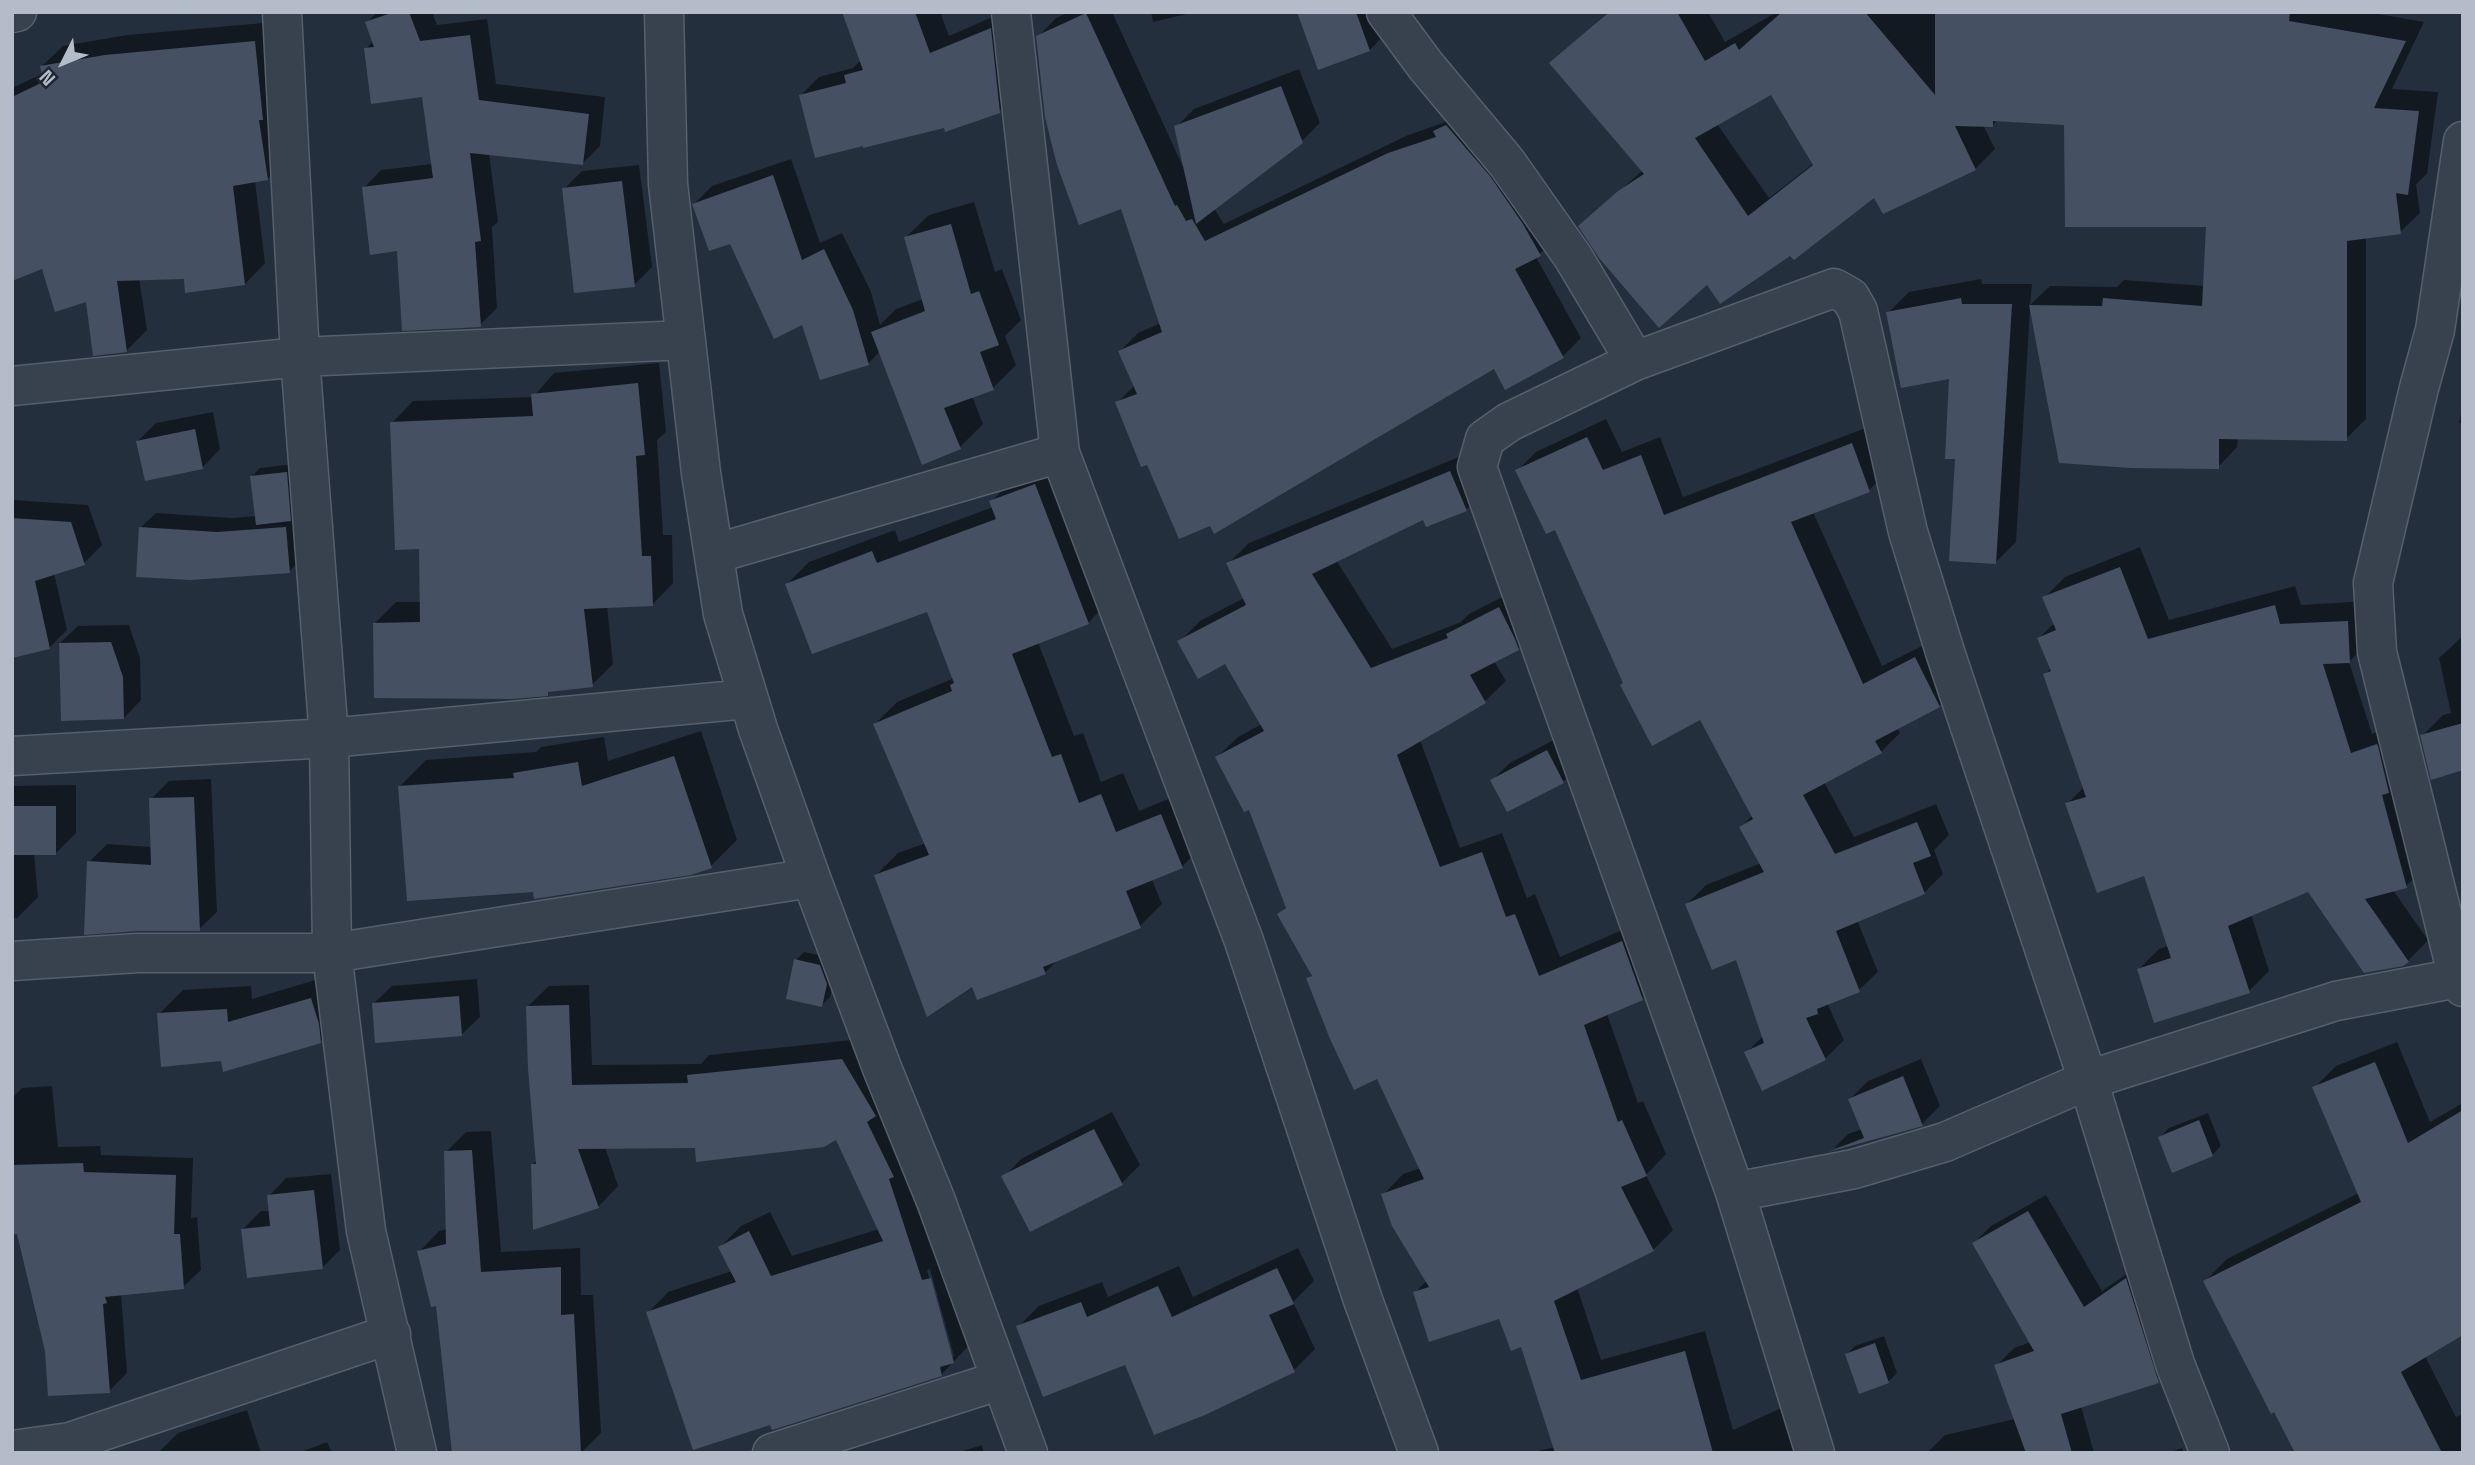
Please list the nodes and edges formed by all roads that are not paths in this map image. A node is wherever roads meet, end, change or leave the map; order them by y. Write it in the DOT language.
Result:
graph roads {
  1 [pos="282,12"];
  2 [pos="664,12"];
  3 [pos="1011,12"];
  4 [pos="1387,12"];
  5 [pos="2463,141"];
  6 [pos="686,340"];
  7 [pos="300,357"];
  8 [pos="1635,361"];
  9 [pos="12,386"];
  10 [pos="1060,453"];
  11 [pos="713,554"];
  12 [pos="748,698"];
  13 [pos="329,738"];
  14 [pos="12,756"];
  15 [pos="811,878"];
  16 [pos="332,953"];
  17 [pos="12,961"];
  18 [pos="2461,981"];
  19 [pos="2088,1080"];
  20 [pos="1735,1192"];
  21 [pos="391,1334"];
  22 [pos="1000,1380"];
  23 [pos="71,1448"];
  24 [pos="12,1450"];
  25 [pos="418,1453"];
  26 [pos="772,1453"];
  27 [pos="1028,1453"];
  28 [pos="1419,1453"];
  29 [pos="1815,1453"];
  30 [pos="2210,1453"];
  1 -- 7 [label="street"];
  2 -- 6 [label="street"];
  3 -- 10 [label="street"];
  4 -- 8 [label="street"];
  5 -- 18 [label="street"];
  6 -- 7 [label="street"];
  6 -- 11 [label="street"];
  7 -- 9 [label="street"];
  7 -- 13 [label="street"];
  8 -- 19 [label="street"];
  8 -- 20 [label="street"];
  10 -- 11 [label="street"];
  10 -- 28 [label="street"];
  11 -- 12 [label="street"];
  12 -- 13 [label="street"];
  12 -- 15 [label="street"];
  13 -- 14 [label="street"];
  13 -- 16 [label="street"];
  15 -- 16 [label="street"];
  15 -- 22 [label="street"];
  16 -- 17 [label="street"];
  16 -- 21 [label="street"];
  18 -- 19 [label="street"];
  19 -- 20 [label="street"];
  19 -- 30 [label="street"];
  20 -- 29 [label="street"];
  21 -- 23 [label="street"];
  21 -- 25 [label="street"];
  22 -- 26 [label="street"];
  22 -- 27 [label="street"];
  23 -- 24 [label="street"];
}
